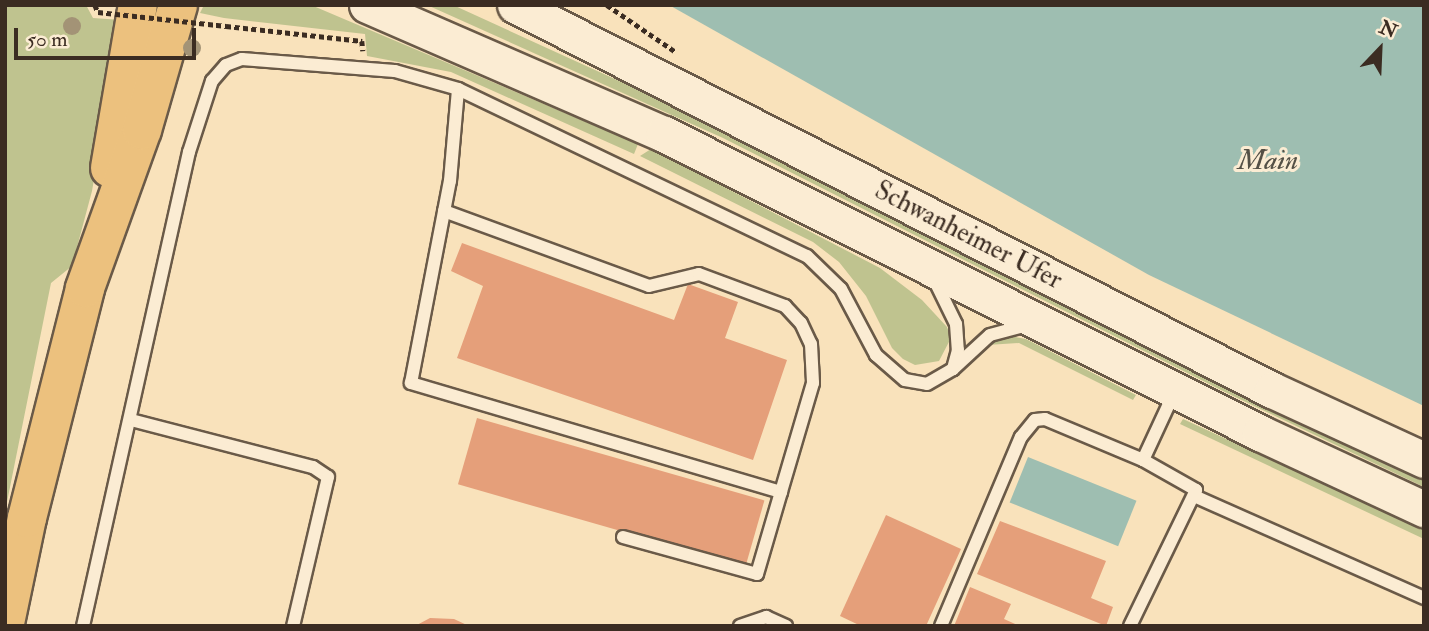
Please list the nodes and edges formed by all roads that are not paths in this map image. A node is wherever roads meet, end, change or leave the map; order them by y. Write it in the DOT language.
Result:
graph roads {
  1 [pos="138,5"];
  2 [pos="366,5"];
  3 [pos="514,5"];
  4 [pos="181,12"];
  5 [pos="458,89"];
  6 [pos="444,211"];
  7 [pos="99,243"];
  8 [pos="928,266"];
  9 [pos="1046,325"];
  10 [pos="953,369"];
  11 [pos="1176,390"];
  12 [pos="131,420"];
  13 [pos="1143,460"];
  14 [pos="1424,460"];
  15 [pos="780,492"];
  16 [pos="1194,496"];
  17 [pos="1424,509"];
  18 [pos="623,537"];
  19 [pos="12,565"];
  20 [pos="1424,598"];
  21 [pos="5,623"];
  22 [pos="83,626"];
  23 [pos="293,626"];
  24 [pos="740,626"];
  25 [pos="786,626"];
  26 [pos="941,626"];
  27 [pos="1130,626"];
  1 -- 7 [label="highway"];
  2 -- 8 [label="main road, Schwanheimer Ufer"];
  3 -- 14 [label="main road, Schwanheimer Ufer"];
  4 -- 7 [label="highway"];
  5 -- 6 [label="lane"];
  5 -- 10 [label="lane, Schwanheimer Ufer"];
  5 -- 12 [label="lane, Schwanheimer Ufer"];
  6 -- 15 [label="lane"];
  6 -- 15 [label="lane"];
  7 -- 19 [label="highway"];
  8 -- 9 [label="main road, Schwanheimer Ufer"];
  8 -- 10 [label="lane, Schwanheimer Ufer"];
  9 -- 10 [label="lane, Schwanheimer Ufer"];
  9 -- 11 [label="main road, Schwanheimer Ufer"];
  11 -- 13 [label="lane"];
  11 -- 17 [label="main road, Schwanheimer Ufer"];
  12 -- 22 [label="lane, Schwanheimer Ufer"];
  12 -- 23 [label="lane"];
  13 -- 16 [label="lane"];
  13 -- 26 [label="lane"];
  15 -- 18 [label="lane"];
  16 -- 20 [label="lane"];
  16 -- 27 [label="lane"];
  19 -- 21 [label="highway"];
  24 -- 25 [label="lane"];
}
